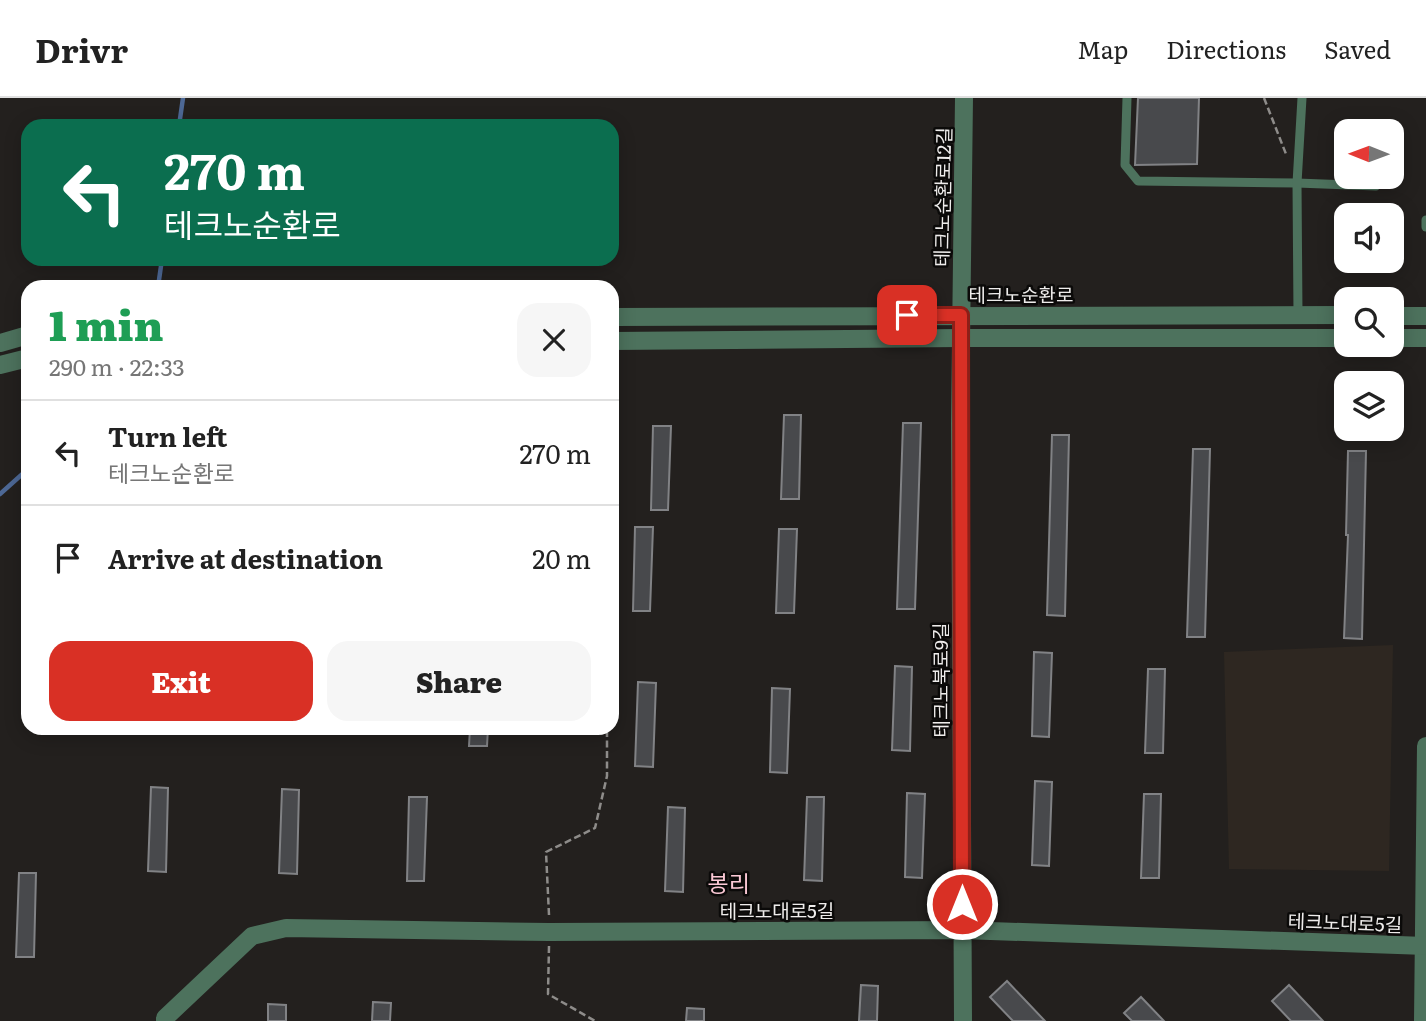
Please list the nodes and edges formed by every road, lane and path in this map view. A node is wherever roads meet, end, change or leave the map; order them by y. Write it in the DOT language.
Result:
graph roads {
  1 [pos="964,98"];
  2 [pos="1127,98"];
  3 [pos="1264,98"];
  4 [pos="1304,99"];
  5 [pos="1288,159"];
  6 [pos="1297,183"];
  7 [pos="1334,184"];
  8 [pos="1426,220"];
  9 [pos="1426,227"];
  10 [pos="1298,314"];
  11 [pos="961,315"];
  12 [pos="1334,315"];
  13 [pos="1404,316"];
  14 [pos="1426,316"];
  15 [pos="619,317"];
  16 [pos="21,337"];
  17 [pos="961,338"];
  18 [pos="1334,338"];
  19 [pos="1404,338"];
  20 [pos="1426,338"];
  21 [pos="619,341"];
  22 [pos="0,342"];
  23 [pos="21,360"];
  24 [pos="0,365"];
  25 [pos="607,735"];
  26 [pos="1426,746"];
  27 [pos="963,930"];
  28 [pos="549,932"];
  29 [pos="1425,946"];
  30 [pos="164,1021"];
  31 [pos="595,1021"];
  32 [pos="962,1021"];
  33 [pos="1423,1021"];
  1 -- 11 [label="street, 테크노순환로12길"];
  2 -- 6 [label="lane"];
  3 -- 5 [label="path"];
  4 -- 6 [label="lane"];
  6 -- 7 [label="lane"];
  6 -- 10 [label="lane"];
  8 -- 9 [label="lane"];
  10 -- 11 [label="street, 테크노순환로"];
  10 -- 12 [label="street, 테크노순환로"];
  11 -- 15 [label="street, 테크노순환로"];
  11 -- 17 [label="street, 테크노순환로12길"];
  13 -- 14 [label="street"];
  16 -- 22 [label="street"];
  17 -- 18 [label="street"];
  17 -- 21 [label="street"];
  17 -- 27 [label="street, 테크노북로9길"];
  19 -- 20 [label="street"];
  23 -- 24 [label="street"];
  25 -- 28 [label="path"];
  26 -- 29 [label="street"];
  27 -- 28 [label="street, 테크노대로5길"];
  27 -- 29 [label="street, 테크노대로5길"];
  27 -- 32 [label="street, 테크노북로9길"];
  28 -- 30 [label="street, 테크노대로5길"];
  28 -- 31 [label="path"];
  29 -- 33 [label="street"];
}
